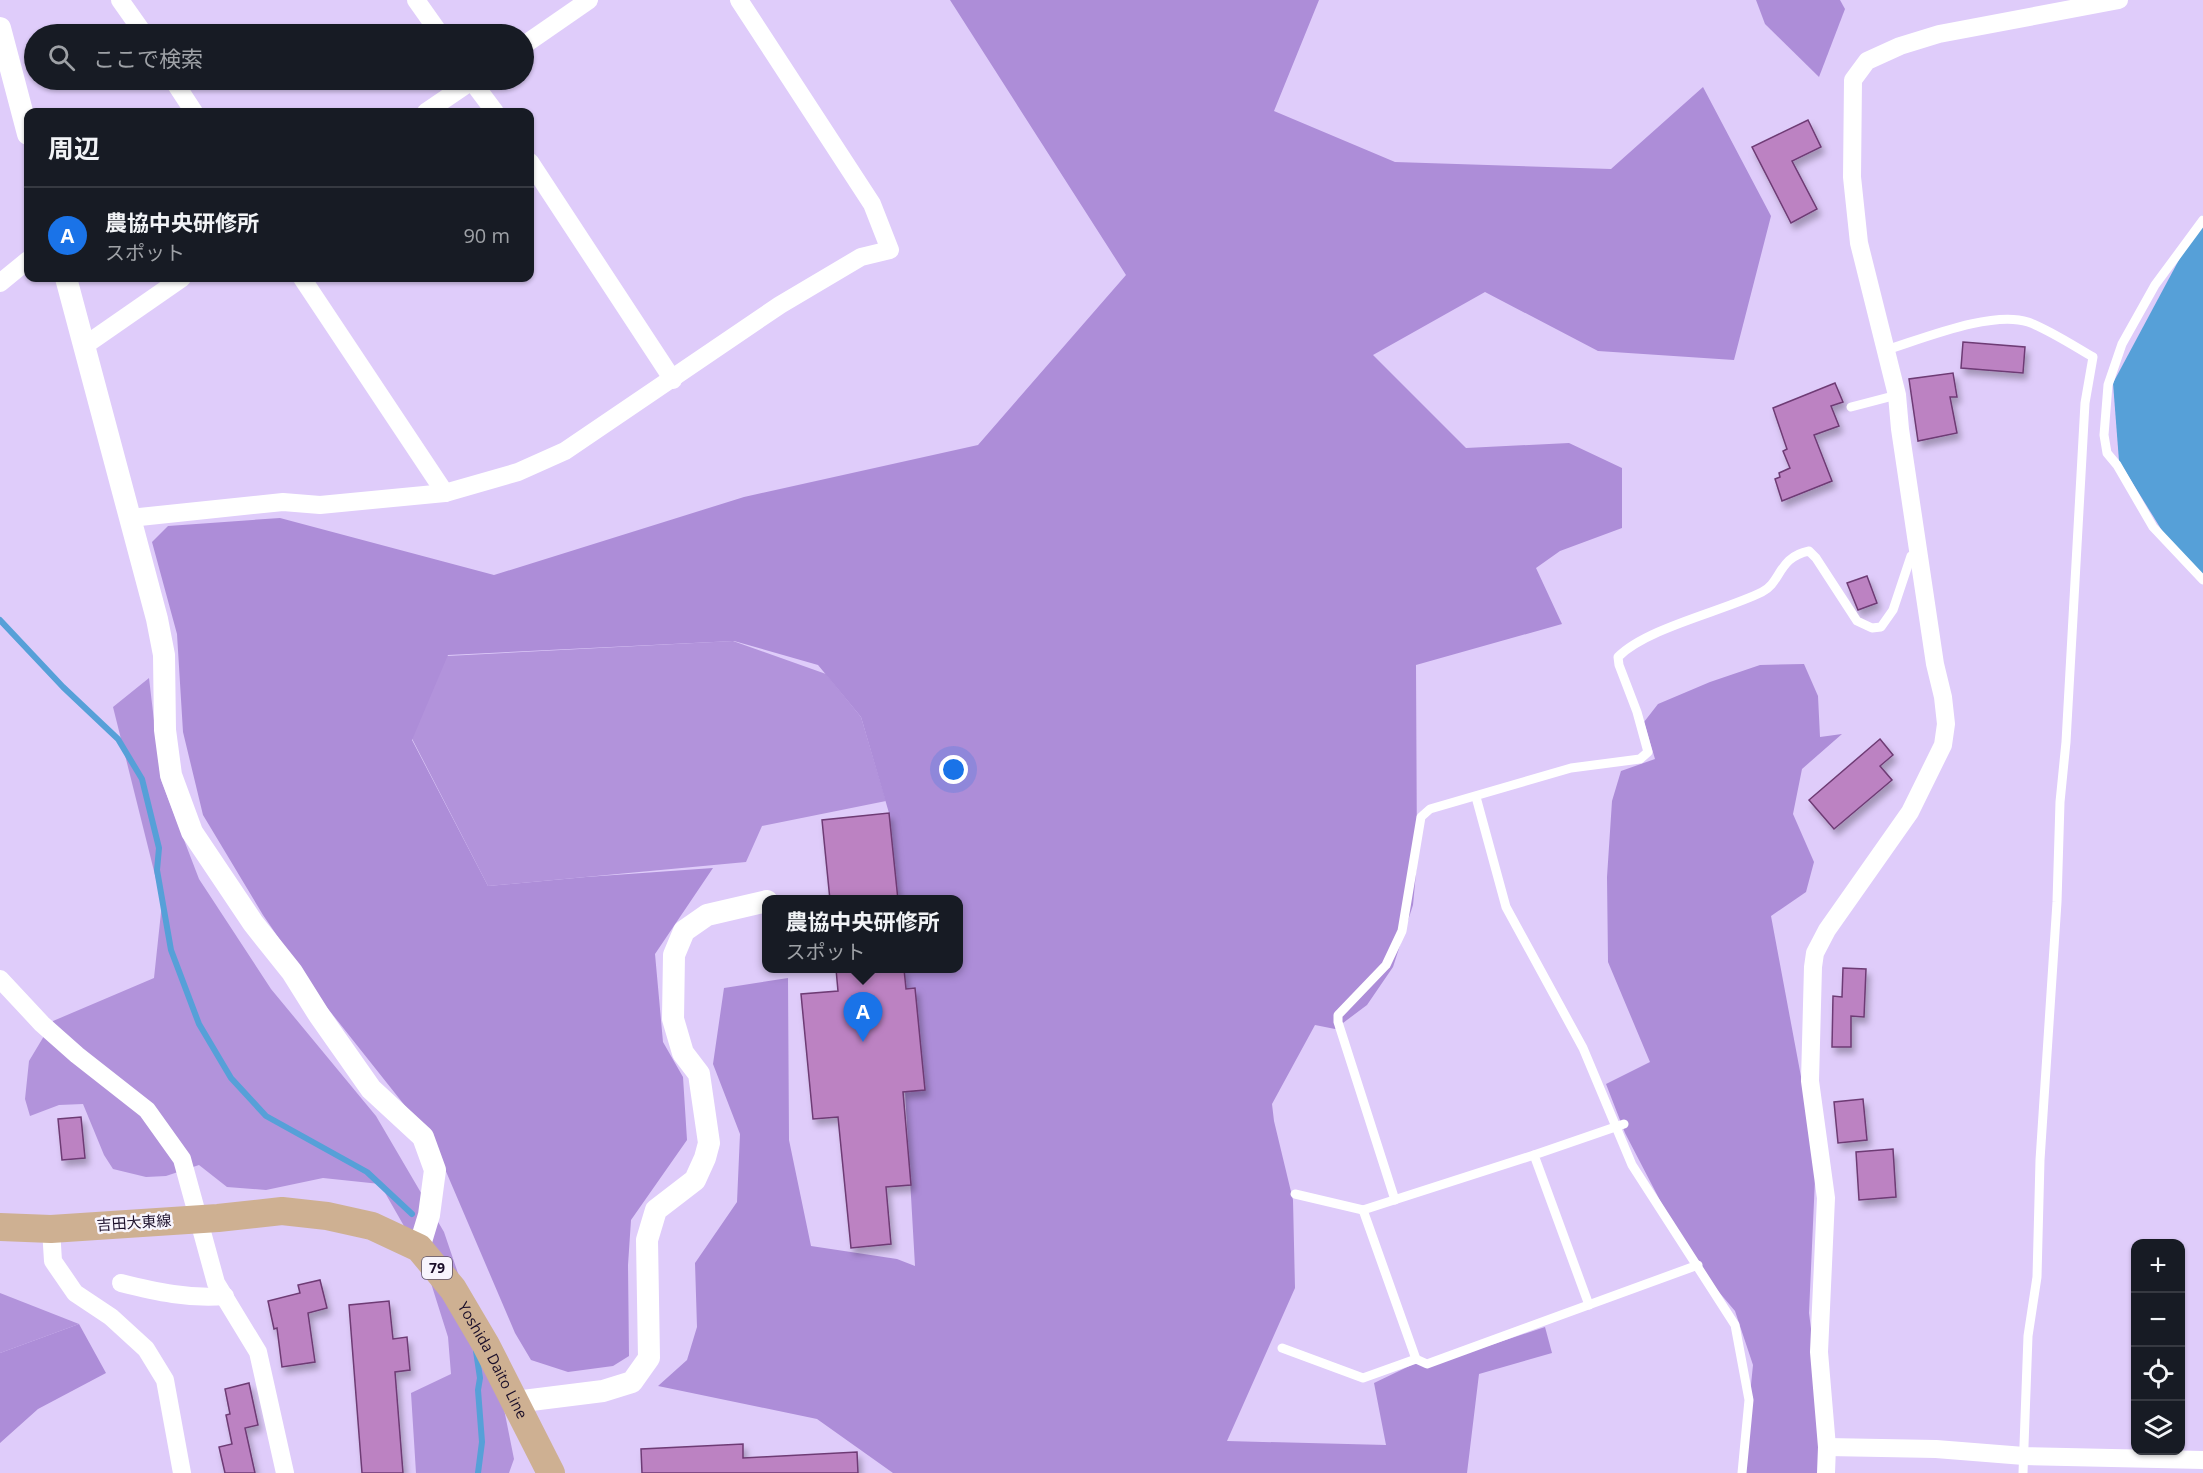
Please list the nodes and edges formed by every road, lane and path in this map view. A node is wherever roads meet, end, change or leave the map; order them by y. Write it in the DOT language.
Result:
graph roads {
  1 [pos="120,0"];
  2 [pos="416,0"];
  3 [pos="589,0"];
  4 [pos="739,0"];
  5 [pos="2119,0"];
  6 [pos="137,24"];
  7 [pos="433,24"];
  8 [pos="0,28"];
  9 [pos="534,38"];
  10 [pos="180,90"];
  11 [pos="458,90"];
  12 [pos="479,90"];
  13 [pos="191,108"];
  14 [pos="432,108"];
  15 [pos="492,108"];
  16 [pos="24,119"];
  17 [pos="534,168"];
  18 [pos="2203,220"];
  19 [pos="24,263"];
  20 [pos="67,282"];
  21 [pos="176,282"];
  22 [pos="305,282"];
  23 [pos="0,283"];
  24 [pos="84,346"];
  25 [pos="1886,350"];
  26 [pos="673,380"];
  27 [pos="1897,395"];
  28 [pos="1851,406"];
  29 [pos="445,493"];
  30 [pos="130,518"];
  31 [pos="1918,551"];
  32 [pos="2203,580"];
  33 [pos="1476,797"];
  34 [pos="762,902"];
  35 [pos="0,979"];
  36 [pos="1620,1126"];
  37 [pos="1534,1155"];
  38 [pos="1295,1194"];
  39 [pos="1395,1200"];
  40 [pos="1363,1210"];
  41 [pos="218,1218"];
  42 [pos="0,1227"];
  43 [pos="51,1229"];
  44 [pos="419,1248"];
  45 [pos="1698,1265"];
  46 [pos="121,1283"];
  47 [pos="225,1296"];
  48 [pos="1589,1305"];
  49 [pos="1282,1347"];
  50 [pos="1416,1359"];
  51 [pos="515,1402"];
  52 [pos="1827,1447"];
  53 [pos="2203,1460"];
  54 [pos="2023,1464"];
  55 [pos="182,1473"];
  56 [pos="285,1473"];
  57 [pos="551,1473"];
  58 [pos="1742,1473"];
  59 [pos="1826,1473"];
  1 -- 6 [label="street"];
  2 -- 7 [label="street"];
  3 -- 9 [label="street"];
  4 -- 26 [label="street"];
  5 -- 25 [label="street"];
  8 -- 16 [label="street"];
  10 -- 13 [label="street"];
  11 -- 14 [label="street"];
  12 -- 15 [label="street"];
  17 -- 26 [label="street"];
  18 -- 32 [label="lane"];
  19 -- 23 [label="street"];
  20 -- 24 [label="street"];
  21 -- 24 [label="street"];
  22 -- 29 [label="street"];
  24 -- 30 [label="street"];
  25 -- 27 [label="street"];
  25 -- 54 [label="lane"];
  26 -- 29 [label="street"];
  27 -- 28 [label="lane"];
  27 -- 31 [label="street"];
  29 -- 30 [label="street"];
  30 -- 44 [label="street"];
  31 -- 33 [label="lane"];
  31 -- 52 [label="street"];
  33 -- 36 [label="lane"];
  33 -- 39 [label="lane"];
  34 -- 51 [label="street"];
  35 -- 47 [label="street"];
  36 -- 37 [label="lane"];
  36 -- 45 [label="lane"];
  37 -- 39 [label="lane"];
  37 -- 48 [label="lane"];
  38 -- 40 [label="lane"];
  39 -- 40 [label="lane"];
  40 -- 50 [label="lane"];
  41 -- 43 [label="main road, 吉田大東線 / 79"];
  41 -- 44 [label="main road, Yoshida Daito Line / 79"];
  42 -- 43 [label="main road, 79"];
  43 -- 55 [label="street"];
  44 -- 51 [label="main road, Yoshida Daito Line / 79"];
  45 -- 48 [label="lane"];
  45 -- 58 [label="lane"];
  46 -- 47 [label="street"];
  47 -- 56 [label="street"];
  48 -- 50 [label="lane"];
  49 -- 50 [label="lane"];
  51 -- 57 [label="main road, Yoshida Daito Line / 79"];
  52 -- 54 [label="street"];
  52 -- 59 [label="street"];
  53 -- 54 [label="street"];
}
